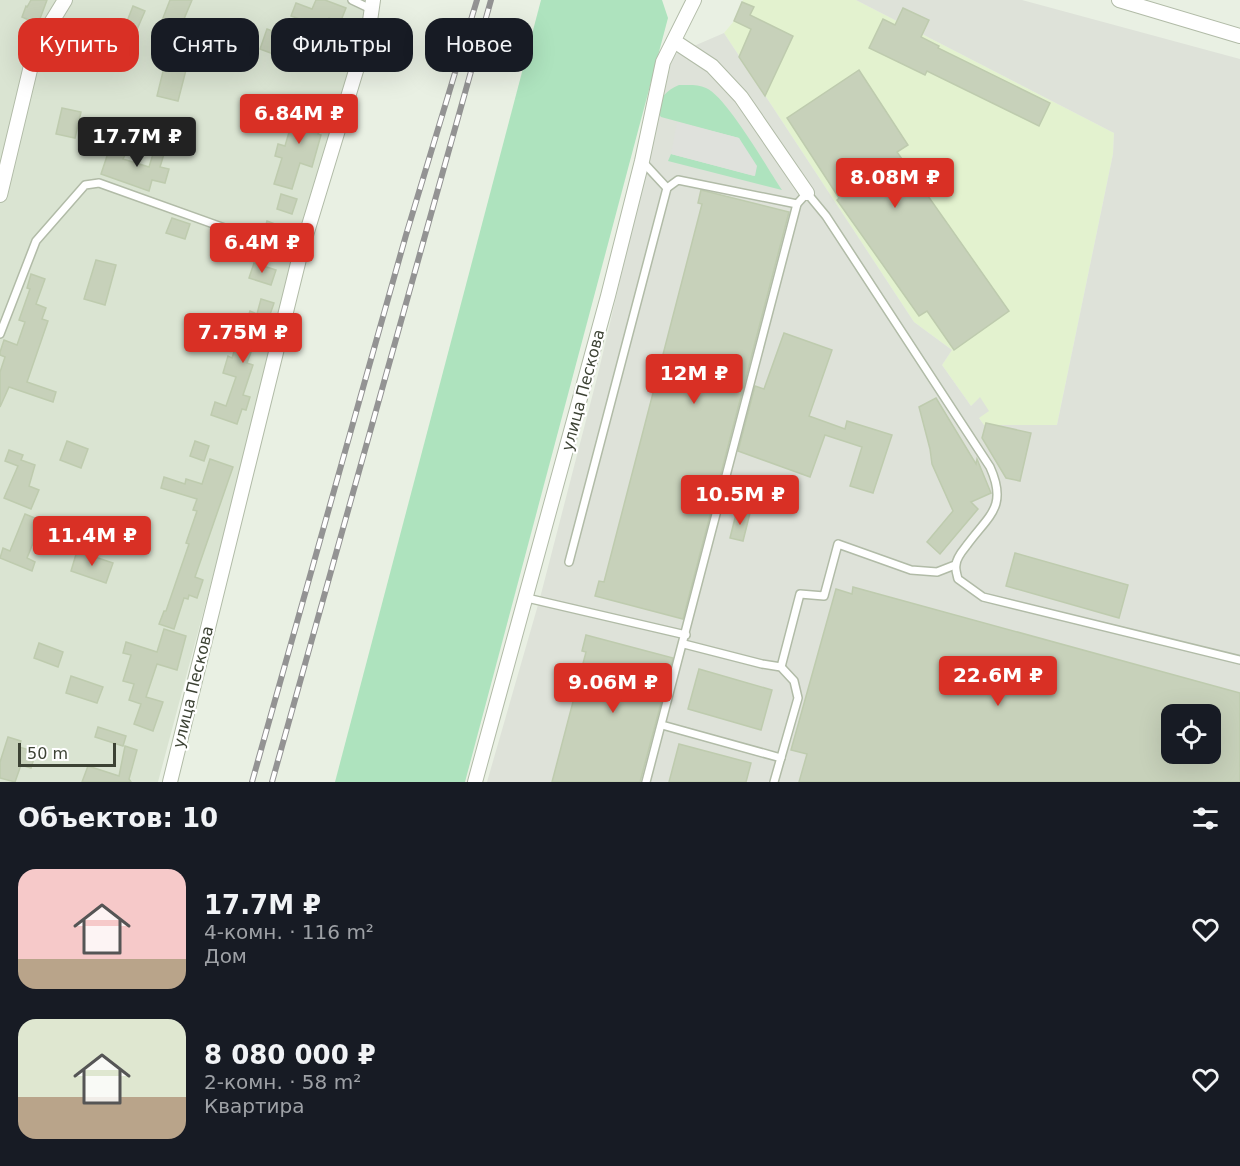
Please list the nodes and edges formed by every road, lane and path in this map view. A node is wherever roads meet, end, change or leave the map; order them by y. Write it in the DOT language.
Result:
graph roads {
  1 [pos="64,0"];
  2 [pos="352,0"];
  3 [pos="694,0"];
  4 [pos="1119,0"];
  5 [pos="1138,3"];
  6 [pos="372,5"];
  7 [pos="1165,6"];
  8 [pos="1240,36"];
  9 [pos="674,41"];
  10 [pos="642,161"];
  11 [pos="667,188"];
  12 [pos="807,193"];
  13 [pos="0,195"];
  14 [pos="797,204"];
  15 [pos="300,255"];
  16 [pos="0,334"];
  17 [pos="569,562"];
  18 [pos="956,565"];
  19 [pos="527,598"];
  20 [pos="686,635"];
  21 [pos="684,644"];
  22 [pos="1240,660"];
  23 [pos="781,667"];
  24 [pos="662,725"];
  25 [pos="781,758"];
  26 [pos="170,782"];
  27 [pos="475,782"];
  28 [pos="646,782"];
  29 [pos="774,782"];
  1 -- 13 [label="street"];
  2 -- 6 [label="lane"];
  3 -- 9 [label="street, улица Пескова"];
  4 -- 5 [label="street"];
  5 -- 7 [label="street"];
  6 -- 15 [label="street, улица Пескова"];
  7 -- 8 [label="street"];
  9 -- 10 [label="street, улица Пескова"];
  9 -- 12 [label="street"];
  10 -- 11 [label="lane"];
  10 -- 19 [label="street, улица Пескова"];
  11 -- 14 [label="lane"];
  11 -- 17 [label="lane"];
  12 -- 14 [label="lane"];
  12 -- 18 [label="lane"];
  14 -- 20 [label="lane"];
  15 -- 16 [label="lane"];
  15 -- 26 [label="street, улица Пескова"];
  18 -- 22 [label="lane"];
  18 -- 23 [label="lane"];
  19 -- 20 [label="lane"];
  19 -- 27 [label="street, улица Пескова"];
  20 -- 21 [label="lane"];
  21 -- 23 [label="lane"];
  21 -- 24 [label="lane"];
  23 -- 25 [label="lane"];
  24 -- 25 [label="lane"];
  24 -- 28 [label="lane"];
  25 -- 29 [label="lane"];
}
